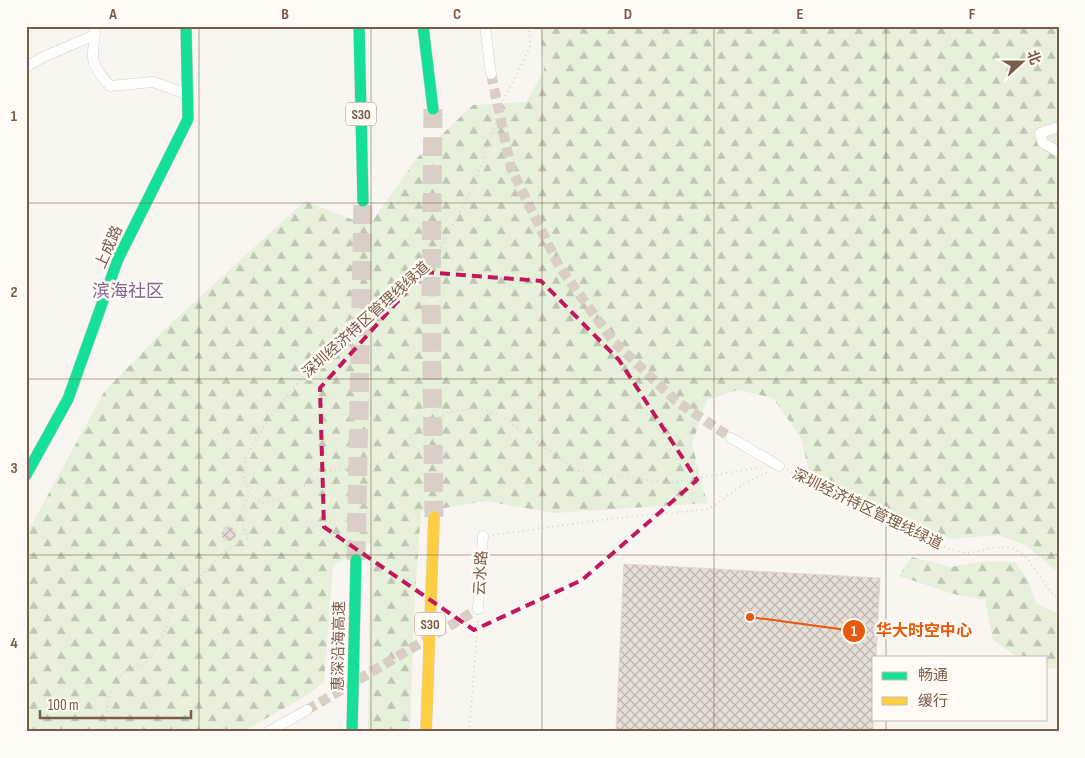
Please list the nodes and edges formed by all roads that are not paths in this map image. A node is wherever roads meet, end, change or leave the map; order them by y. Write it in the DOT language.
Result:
graph roads {
  1 [pos="186,26"];
  2 [pos="358,26"];
  3 [pos="423,26"];
  4 [pos="486,28"];
  5 [pos="95,31"];
  6 [pos="26,67"];
  7 [pos="491,74"];
  8 [pos="187,94"];
  9 [pos="433,109"];
  10 [pos="1059,127"];
  11 [pos="1059,152"];
  12 [pos="363,201"];
  13 [pos="731,438"];
  14 [pos="780,466"];
  15 [pos="26,475"];
  16 [pos="434,516"];
  17 [pos="483,536"];
  18 [pos="356,560"];
  19 [pos="478,610"];
  20 [pos="307,710"];
  21 [pos="268,732"];
  22 [pos="352,732"];
  23 [pos="426,732"];
  1 -- 8 [label="main road, 上成路"];
  2 -- 12 [label="main road, S30"];
  3 -- 9 [label="main road"];
  4 -- 7 [label="street"];
  5 -- 6 [label="street"];
  5 -- 8 [label="street"];
  8 -- 15 [label="main road, 上成路"];
  10 -- 11 [label="street"];
  13 -- 14 [label="street"];
  16 -- 23 [label="main road, S30"];
  17 -- 19 [label="street, 云水路"];
  18 -- 22 [label="main road, 惠深沿海高速"];
  20 -- 21 [label="street"];
}
